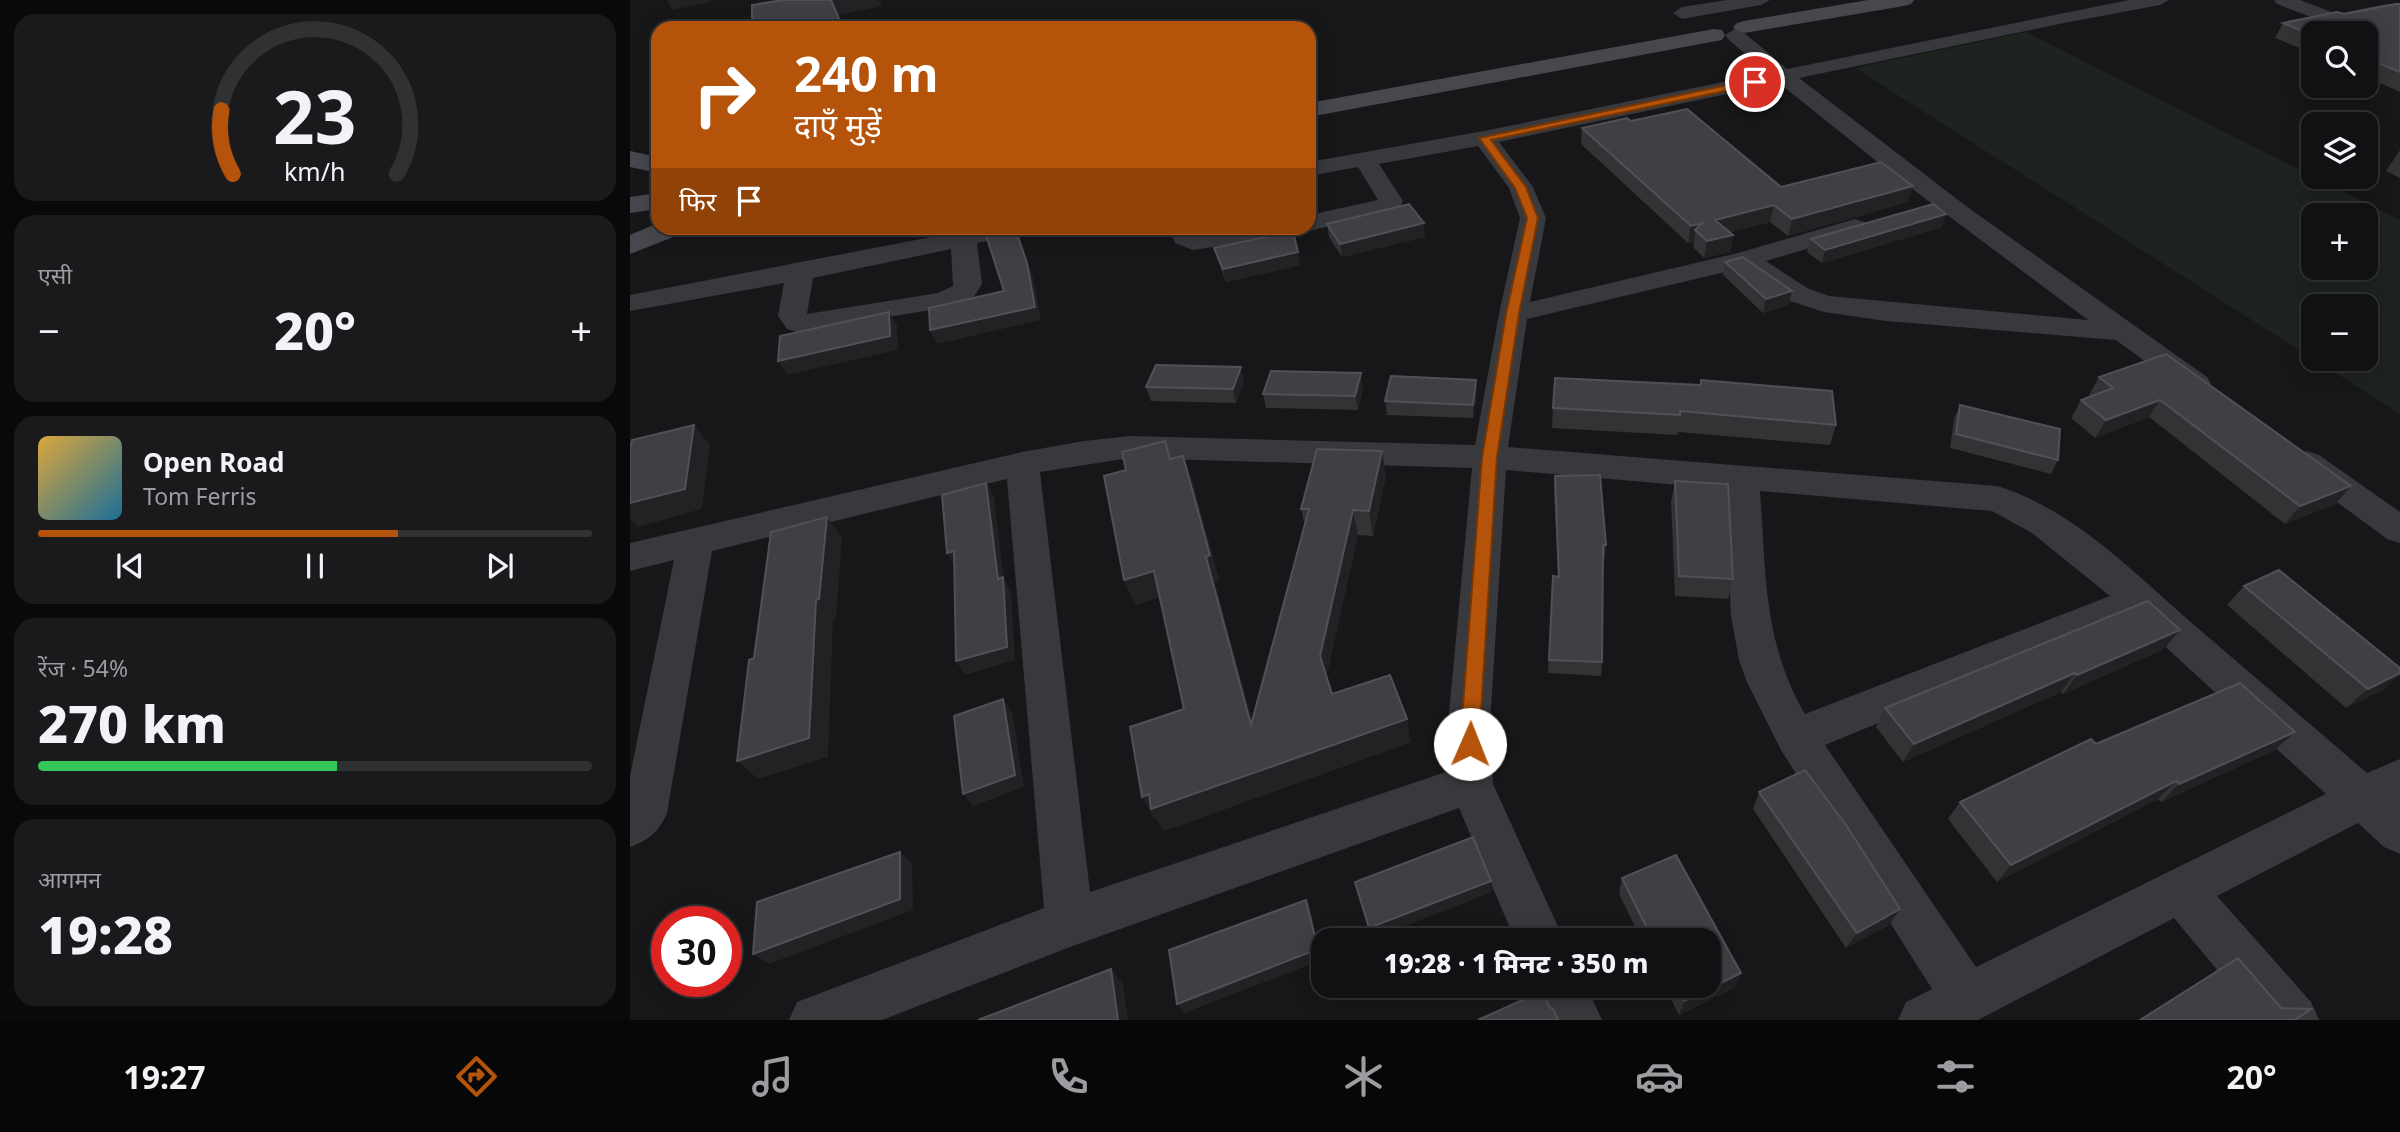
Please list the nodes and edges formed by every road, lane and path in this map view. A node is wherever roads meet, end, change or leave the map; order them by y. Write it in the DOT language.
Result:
graph roads {
  1 [pos="1663,0"];
  2 [pos="1761,0"];
  3 [pos="1851,0"];
  4 [pos="1904,0"];
  5 [pos="2160,0"];
  6 [pos="2283,0"];
  7 [pos="2400,11"];
  8 [pos="1682,13"];
  9 [pos="1720,29"];
  10 [pos="1782,76"];
  11 [pos="1316,96"];
  12 [pos="1316,109"];
  13 [pos="1484,138"];
  14 [pos="630,159"];
  15 [pos="1364,159"];
  16 [pos="651,164"];
  17 [pos="1316,168"];
  18 [pos="651,202"];
  19 [pos="1945,202"];
  20 [pos="630,205"];
  21 [pos="1919,209"];
  22 [pos="1316,221"];
  23 [pos="1879,221"];
  24 [pos="654,235"];
  25 [pos="982,235"];
  26 [pos="1183,235"];
  27 [pos="1244,235"];
  28 [pos="963,239"];
  29 [pos="630,245"];
  30 [pos="1745,259"];
  31 [pos="800,272"];
  32 [pos="630,303"];
  33 [pos="1513,314"];
  34 [pos="2124,332"];
  35 [pos="2212,396"];
  36 [pos="2290,451"];
  37 [pos="1490,457"];
  38 [pos="1022,464"];
  39 [pos="1742,479"];
  40 [pos="2400,530"];
  41 [pos="696,540"];
  42 [pos="630,557"];
  43 [pos="2139,600"];
  44 [pos="1796,737"];
  45 [pos="1471,785"];
  46 [pos="2381,789"];
  47 [pos="630,826"];
  48 [pos="2400,832"];
  49 [pos="2180,889"];
  50 [pos="1070,923"];
  51 [pos="1535,928"];
  52 [pos="1566,998"];
  53 [pos="1967,998"];
  54 [pos="815,1020"];
  55 [pos="1576,1020"];
  56 [pos="1924,1020"];
  57 [pos="2293,1020"];
  1 -- 8 [label="street"];
  2 -- 8 [label="street"];
  3 -- 9 [label="main road"];
  4 -- 9 [label="main road"];
  5 -- 10 [label="street"];
  6 -- 7 [label="street"];
  8 -- 9 [label="street"];
  9 -- 10 [label="street"];
  9 -- 11 [label="main road"];
  9 -- 12 [label="main road"];
  10 -- 13 [label="street"];
  10 -- 19 [label="street"];
  13 -- 15 [label="street"];
  13 -- 33 [label="street"];
  14 -- 16 [label="main road"];
  15 -- 17 [label="street"];
  15 -- 22 [label="street"];
  18 -- 20 [label="main road"];
  19 -- 21 [label="street"];
  19 -- 34 [label="street"];
  23 -- 30 [label="street"];
  24 -- 29 [label="main road"];
  25 -- 28 [label="street"];
  26 -- 27 [label="street"];
  28 -- 31 [label="street"];
  28 -- 31 [label="street"];
  30 -- 33 [label="street"];
  30 -- 34 [label="street"];
  31 -- 32 [label="street"];
  33 -- 37 [label="street"];
  34 -- 35 [label="street"];
  36 -- 40 [label="street"];
  37 -- 38 [label="street"];
  37 -- 39 [label="street"];
  37 -- 45 [label="street"];
  38 -- 41 [label="street"];
  38 -- 50 [label="street"];
  39 -- 43 [label="street"];
  39 -- 44 [label="street"];
  41 -- 42 [label="street"];
  41 -- 47 [label="street"];
  43 -- 44 [label="street"];
  43 -- 46 [label="street"];
  44 -- 53 [label="street"];
  45 -- 50 [label="street"];
  45 -- 51 [label="street"];
  46 -- 48 [label="street"];
  46 -- 49 [label="street"];
  49 -- 53 [label="street"];
  49 -- 57 [label="street"];
  50 -- 54 [label="street"];
  52 -- 55 [label="street"];
  53 -- 56 [label="street"];
}
